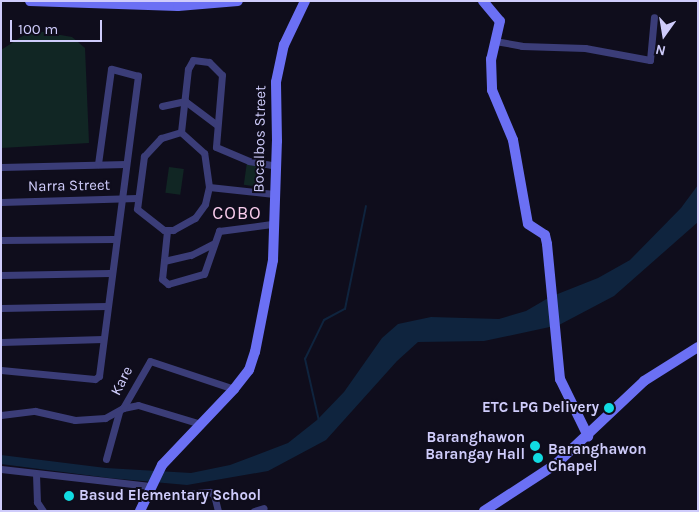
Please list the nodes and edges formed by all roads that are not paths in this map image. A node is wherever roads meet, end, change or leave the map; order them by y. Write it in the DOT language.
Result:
graph roads {
  1 [pos="30,1"];
  2 [pos="238,1"];
  3 [pos="305,1"];
  4 [pos="483,1"];
  5 [pos="202,3"];
  6 [pos="654,17"];
  7 [pos="495,41"];
  8 [pos="184,101"];
  9 [pos="162,106"];
  10 [pos="218,125"];
  11 [pos="181,132"];
  12 [pos="216,147"];
  13 [pos="204,153"];
  14 [pos="98,164"];
  15 [pos="126,164"];
  16 [pos="276,166"];
  17 [pos="1,167"];
  18 [pos="209,187"];
  19 [pos="274,194"];
  20 [pos="120,198"];
  21 [pos="137,198"];
  22 [pos="1,202"];
  23 [pos="272,224"];
  24 [pos="167,231"];
  25 [pos="114,239"];
  26 [pos="1,240"];
  27 [pos="213,244"];
  28 [pos="164,261"];
  29 [pos="110,273"];
  30 [pos="1,275"];
  31 [pos="108,306"];
  32 [pos="1,308"];
  33 [pos="103,339"];
  34 [pos="1,342"];
  35 [pos="698,347"];
  36 [pos="1,370"];
  37 [pos="234,389"];
  38 [pos="121,410"];
  39 [pos="1,414"];
  40 [pos="201,424"];
  41 [pos="588,436"];
  42 [pos="106,459"];
  43 [pos="1,469"];
  44 [pos="36,474"];
  45 [pos="150,485"];
  46 [pos="145,497"];
  47 [pos="264,508"];
  48 [pos="43,511"];
  49 [pos="140,511"];
  50 [pos="218,511"];
  51 [pos="254,511"];
  52 [pos="484,511"];
  1 -- 5 [label="street"];
  2 -- 5 [label="street"];
  3 -- 16 [label="street, Bocalbos Street"];
  4 -- 7 [label="street"];
  6 -- 7 [label="street"];
  7 -- 41 [label="street"];
  8 -- 9 [label="street"];
  8 -- 10 [label="street"];
  8 -- 10 [label="street"];
  8 -- 11 [label="street"];
  10 -- 12 [label="street"];
  11 -- 13 [label="street"];
  11 -- 21 [label="street"];
  12 -- 13 [label="street"];
  12 -- 16 [label="street"];
  13 -- 18 [label="street"];
  14 -- 15 [label="street"];
  14 -- 15 [label="street"];
  14 -- 17 [label="street"];
  15 -- 20 [label="street"];
  16 -- 19 [label="street, Bocalbos Street"];
  18 -- 19 [label="street"];
  18 -- 24 [label="street"];
  19 -- 23 [label="street, Bocalbos Street"];
  20 -- 21 [label="street, Narra Street"];
  20 -- 22 [label="street, Narra Street"];
  20 -- 25 [label="street"];
  21 -- 24 [label="street"];
  23 -- 27 [label="street"];
  23 -- 37 [label="street, Bocalbos Street"];
  24 -- 28 [label="street"];
  25 -- 26 [label="street"];
  25 -- 29 [label="street"];
  27 -- 28 [label="street"];
  27 -- 28 [label="street"];
  29 -- 30 [label="street"];
  29 -- 31 [label="street"];
  31 -- 32 [label="street"];
  31 -- 33 [label="street"];
  33 -- 34 [label="street"];
  33 -- 36 [label="street"];
  35 -- 41 [label="street"];
  37 -- 38 [label="street, Kare"];
  37 -- 40 [label="street, Bocalbos Street"];
  38 -- 39 [label="street, Kare"];
  38 -- 40 [label="street"];
  38 -- 42 [label="street"];
  40 -- 45 [label="street, Bocalbos Street"];
  41 -- 52 [label="street"];
  43 -- 44 [label="street"];
  44 -- 45 [label="street"];
  44 -- 48 [label="street"];
  45 -- 46 [label="street, Bocalbos Street"];
  46 -- 49 [label="street, Bocalbos Street"];
  46 -- 50 [label="street"];
  47 -- 51 [label="street"];
}
